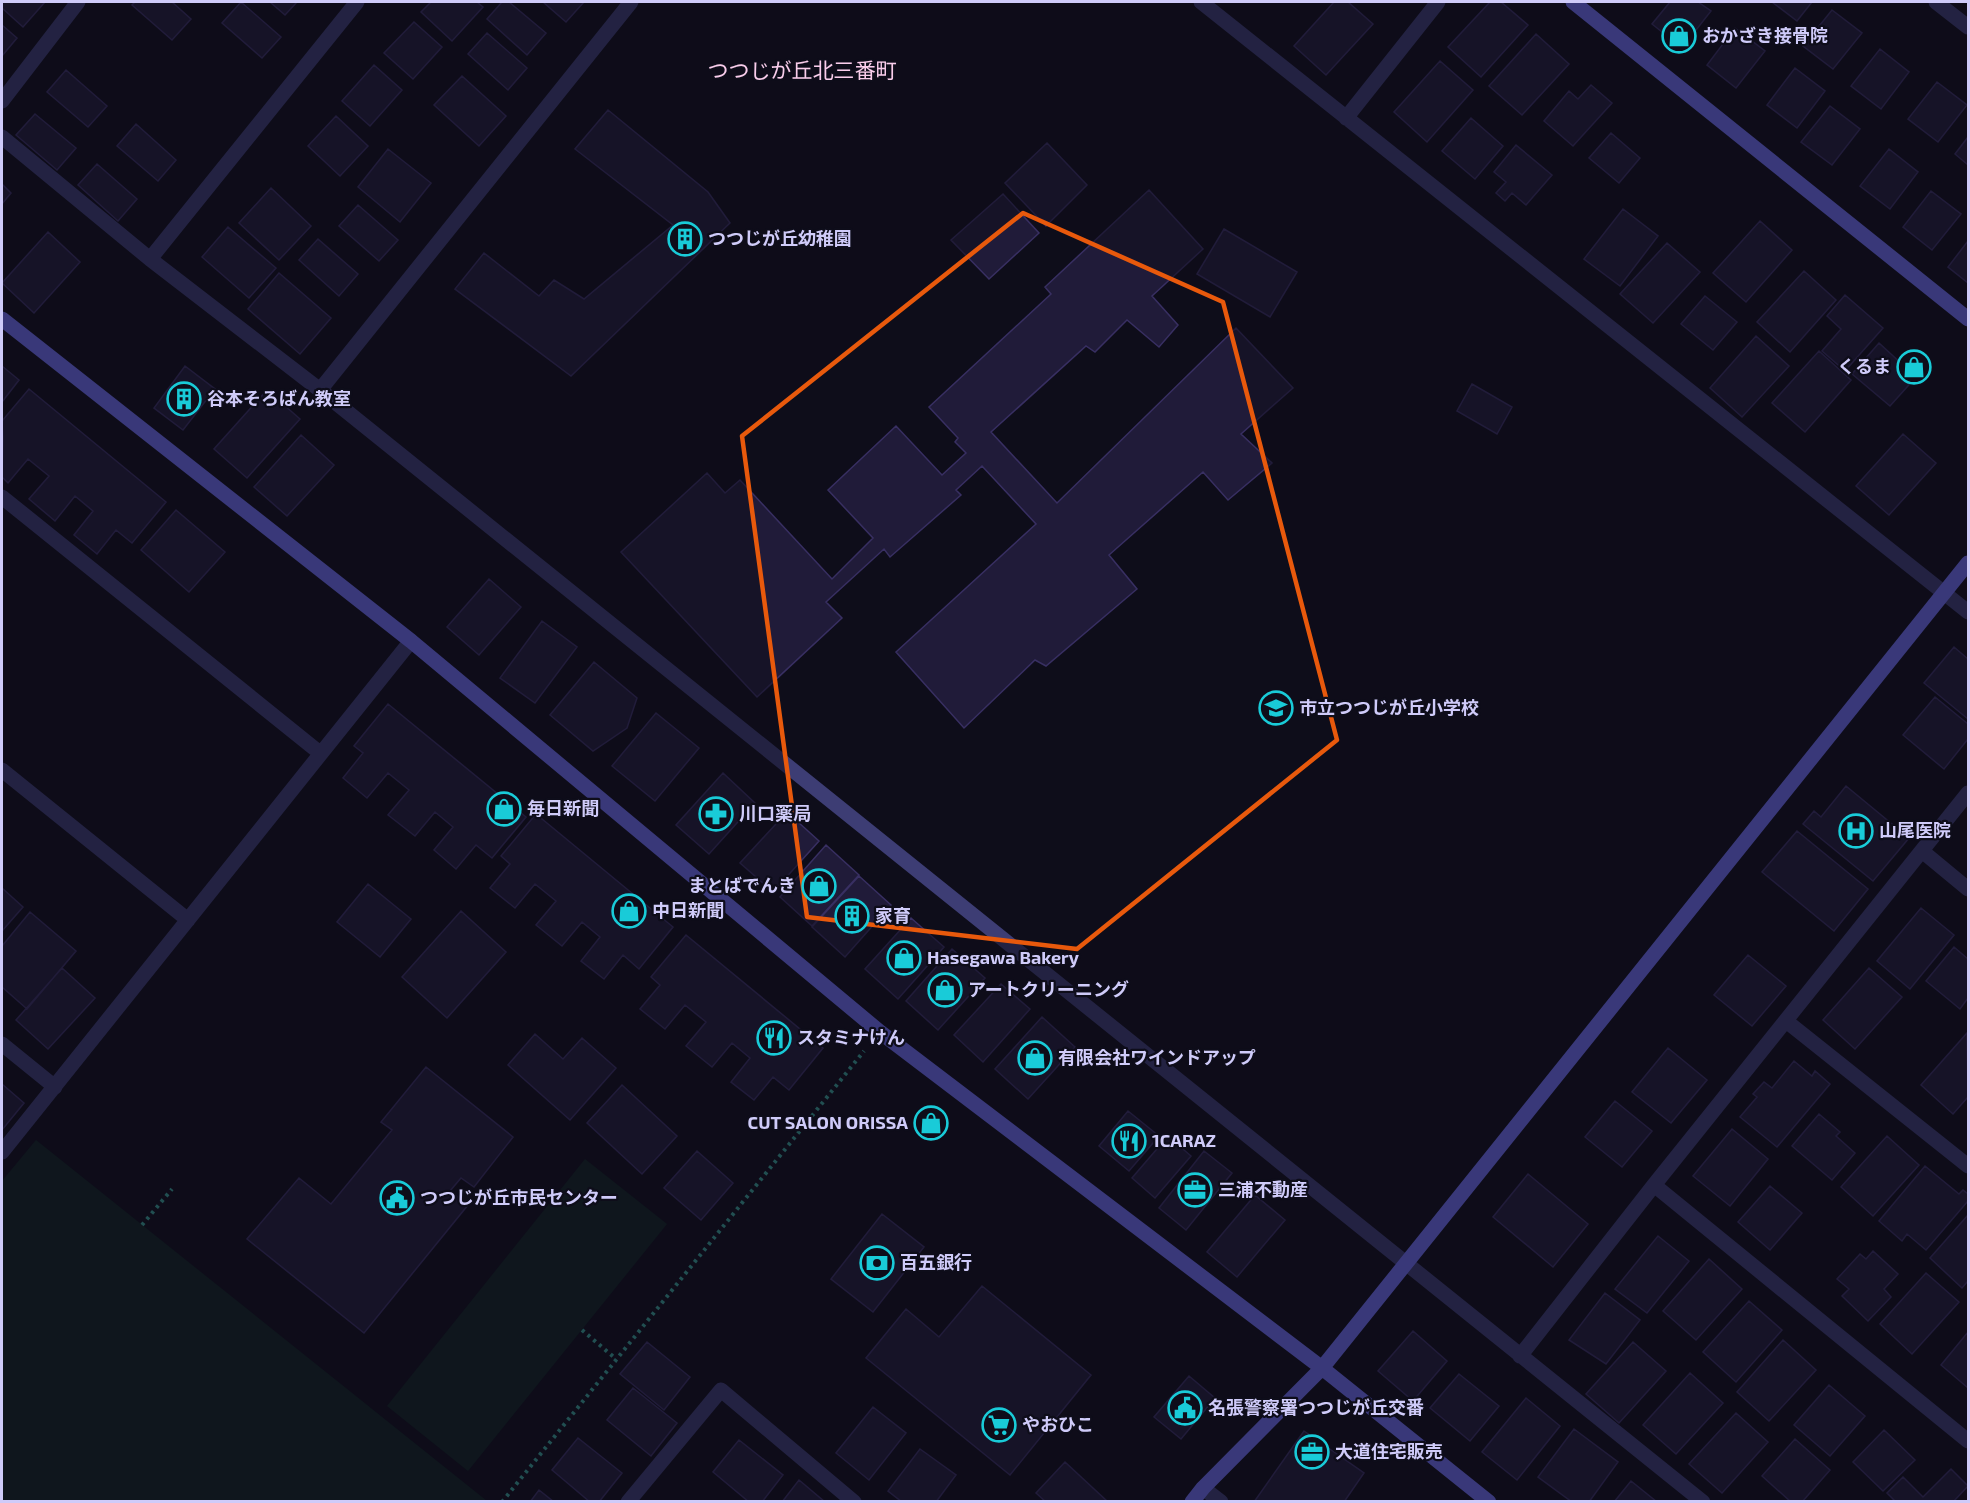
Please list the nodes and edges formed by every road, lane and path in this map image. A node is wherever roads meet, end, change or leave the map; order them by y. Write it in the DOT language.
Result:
graph roads {
  1 [pos="78,2"];
  2 [pos="357,2"];
  3 [pos="631,2"];
  4 [pos="1201,2"];
  5 [pos="1438,2"];
  6 [pos="1573,2"];
  7 [pos="1936,2"];
  8 [pos="1968,27"];
  9 [pos="2,101"];
  10 [pos="1346,118"];
  11 [pos="2,136"];
  12 [pos="150,259"];
  13 [pos="2,319"];
  14 [pos="1968,319"];
  15 [pos="320,390"];
  16 [pos="2,497"];
  17 [pos="1968,563"];
  18 [pos="1946,592"];
  19 [pos="1968,612"];
  20 [pos="411,640"];
  21 [pos="320,753"];
  22 [pos="2,770"];
  23 [pos="1968,793"];
  24 [pos="1922,851"];
  25 [pos="1968,889"];
  26 [pos="188,920"];
  27 [pos="1786,1021"];
  28 [pos="880,1032"];
  29 [pos="2,1044"];
  30 [pos="55,1087"];
  31 [pos="2,1152"];
  32 [pos="1968,1166"];
  33 [pos="1654,1185"];
  34 [pos="172,1189"];
  35 [pos="142,1226"];
  36 [pos="1406,1264"];
  37 [pos="582,1330"];
  38 [pos="1520,1356"];
  39 [pos="616,1359"];
  40 [pos="1322,1368"];
  41 [pos="1968,1441"];
  42 [pos="1203,1488"];
  43 [pos="502,1502"];
  44 [pos="628,1502"];
  45 [pos="854,1502"];
  46 [pos="1192,1502"];
  47 [pos="1221,1502"];
  48 [pos="1488,1502"];
  49 [pos="1702,1502"];
  1 -- 9 [label="street"];
  2 -- 12 [label="street"];
  3 -- 15 [label="street"];
  4 -- 10 [label="street"];
  5 -- 10 [label="street"];
  6 -- 14 [label="street"];
  7 -- 8 [label="street"];
  10 -- 18 [label="street"];
  11 -- 12 [label="street"];
  12 -- 15 [label="street"];
  13 -- 20 [label="street"];
  15 -- 36 [label="street"];
  16 -- 21 [label="street"];
  17 -- 18 [label="street"];
  18 -- 19 [label="street"];
  18 -- 36 [label="street"];
  20 -- 21 [label="street"];
  20 -- 28 [label="street"];
  21 -- 26 [label="street"];
  22 -- 26 [label="street"];
  23 -- 24 [label="street"];
  24 -- 25 [label="street"];
  24 -- 27 [label="street"];
  26 -- 30 [label="street"];
  27 -- 32 [label="street"];
  27 -- 33 [label="street"];
  28 -- 39 [label="path"];
  28 -- 40 [label="street"];
  29 -- 30 [label="street"];
  30 -- 31 [label="street"];
  33 -- 38 [label="street"];
  33 -- 41 [label="street"];
  34 -- 35 [label="path"];
  36 -- 38 [label="street"];
  36 -- 40 [label="street"];
  37 -- 39 [label="path"];
  38 -- 49 [label="street"];
  39 -- 43 [label="path"];
  40 -- 42 [label="street"];
  40 -- 48 [label="street"];
  42 -- 46 [label="street"];
  42 -- 47 [label="street"];
  44 -- 45 [label="street"];
}
